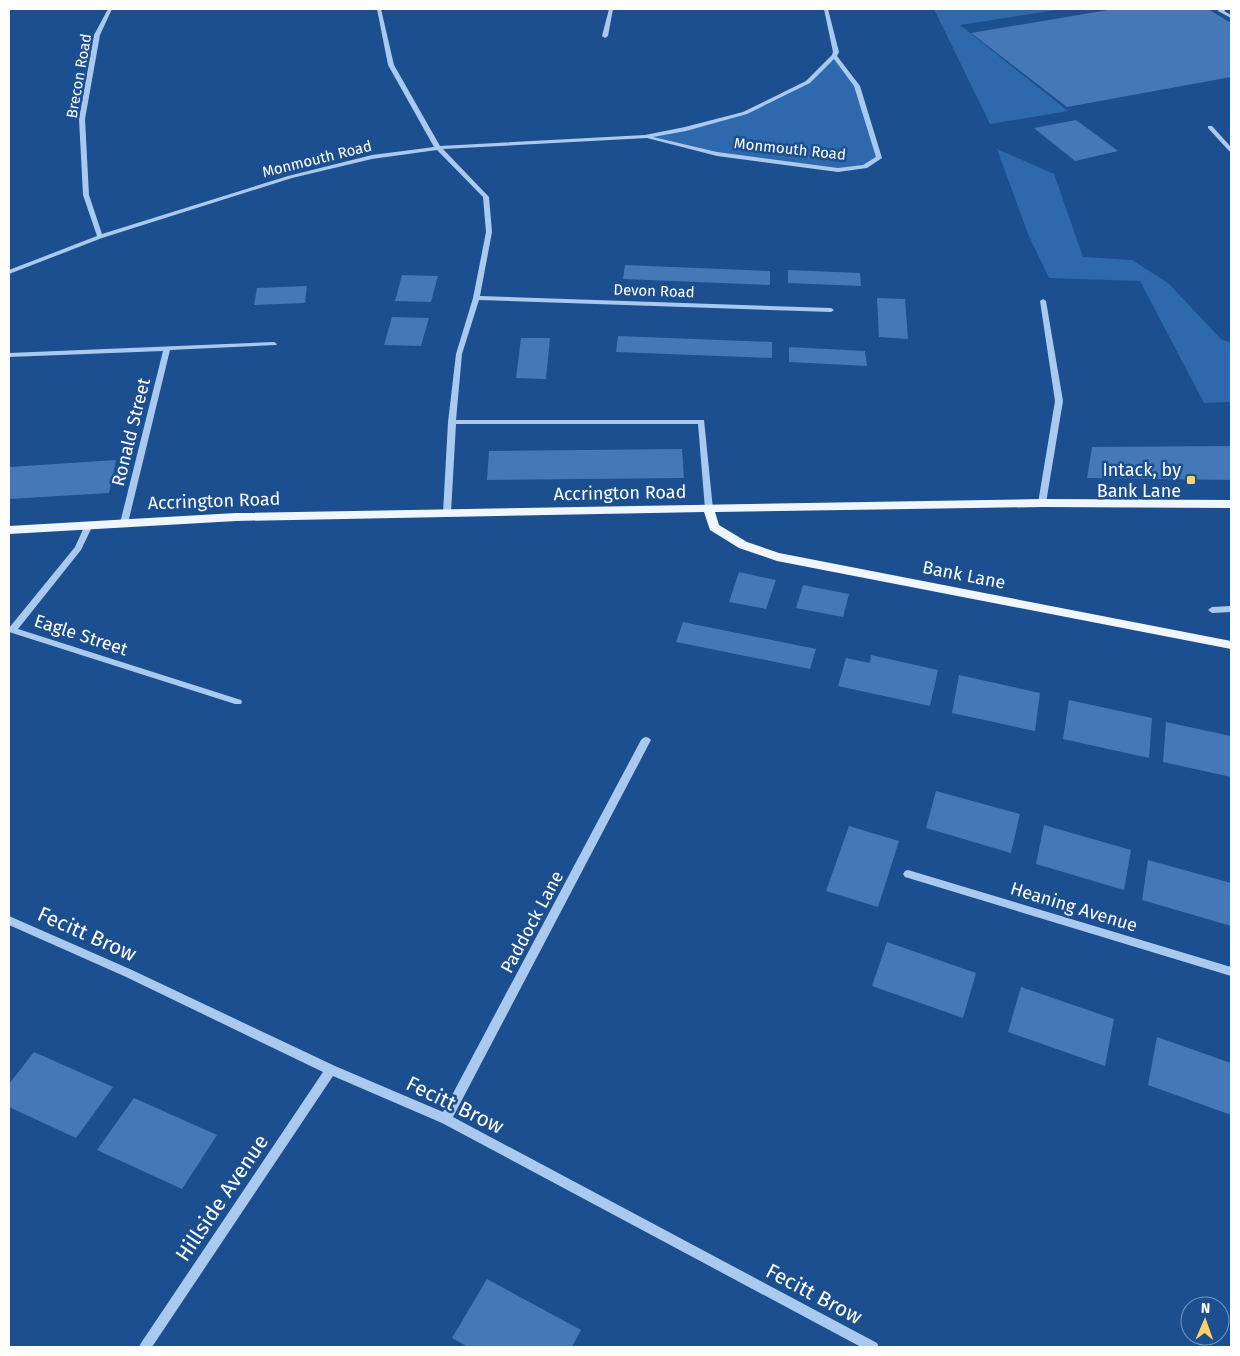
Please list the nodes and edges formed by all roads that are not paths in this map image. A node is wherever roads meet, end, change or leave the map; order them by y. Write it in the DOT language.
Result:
graph roads {
  1 [pos="110,9"];
  2 [pos="379,9"];
  3 [pos="611,9"];
  4 [pos="826,9"];
  5 [pos="1221,9"];
  6 [pos="1231,17"];
  7 [pos="605,36"];
  8 [pos="834,56"];
  9 [pos="1210,127"];
  10 [pos="645,137"];
  11 [pos="438,148"];
  12 [pos="1231,150"];
  13 [pos="100,237"];
  14 [pos="9,272"];
  15 [pos="476,298"];
  16 [pos="1043,301"];
  17 [pos="831,310"];
  18 [pos="274,344"];
  19 [pos="167,349"];
  20 [pos="9,355"];
  21 [pos="452,422"];
  22 [pos="1042,502"];
  23 [pos="1231,504"];
  24 [pos="709,509"];
  25 [pos="447,513"];
  26 [pos="124,523"];
  27 [pos="89,525"];
  28 [pos="9,530"];
  29 [pos="1231,609"];
  30 [pos="1212,610"];
  31 [pos="1231,645"];
  32 [pos="238,702"];
  33 [pos="646,740"];
  34 [pos="908,874"];
  35 [pos="9,920"];
  36 [pos="1231,972"];
  37 [pos="331,1070"];
  38 [pos="446,1119"];
  39 [pos="145,1347"];
  40 [pos="873,1347"];
  1 -- 13 [label="street, Brecon Road"];
  2 -- 11 [label="street"];
  3 -- 7 [label="street"];
  4 -- 8 [label="street"];
  5 -- 6 [label="street"];
  8 -- 10 [label="street, Monmouth Road"];
  8 -- 10 [label="street, Monmouth Road"];
  9 -- 12 [label="street"];
  10 -- 11 [label="street, Monmouth Road"];
  11 -- 13 [label="street, Monmouth Road"];
  11 -- 15 [label="street"];
  13 -- 14 [label="street, Monmouth Road"];
  15 -- 17 [label="street, Devon Road"];
  15 -- 21 [label="street"];
  16 -- 22 [label="street"];
  18 -- 19 [label="street, Ronald Street"];
  19 -- 20 [label="street, Ronald Street"];
  19 -- 26 [label="street, Ronald Street"];
  21 -- 24 [label="street"];
  21 -- 25 [label="street"];
  22 -- 23 [label="main road, Accrington Road"];
  22 -- 24 [label="main road, Accrington Road"];
  24 -- 25 [label="main road, Accrington Road"];
  24 -- 31 [label="main road, Bank Lane"];
  25 -- 26 [label="main road, Accrington Road"];
  26 -- 27 [label="main road, Accrington Road"];
  27 -- 28 [label="main road, Accrington Road"];
  27 -- 32 [label="street, Eagle Street"];
  29 -- 30 [label="street"];
  33 -- 38 [label="street, Paddock Lane"];
  34 -- 36 [label="street, Heaning Avenue"];
  35 -- 37 [label="street, Fecitt Brow"];
  37 -- 38 [label="street, Fecitt Brow"];
  37 -- 39 [label="street, Hillside Avenue"];
  38 -- 40 [label="street, Fecitt Brow"];
}
